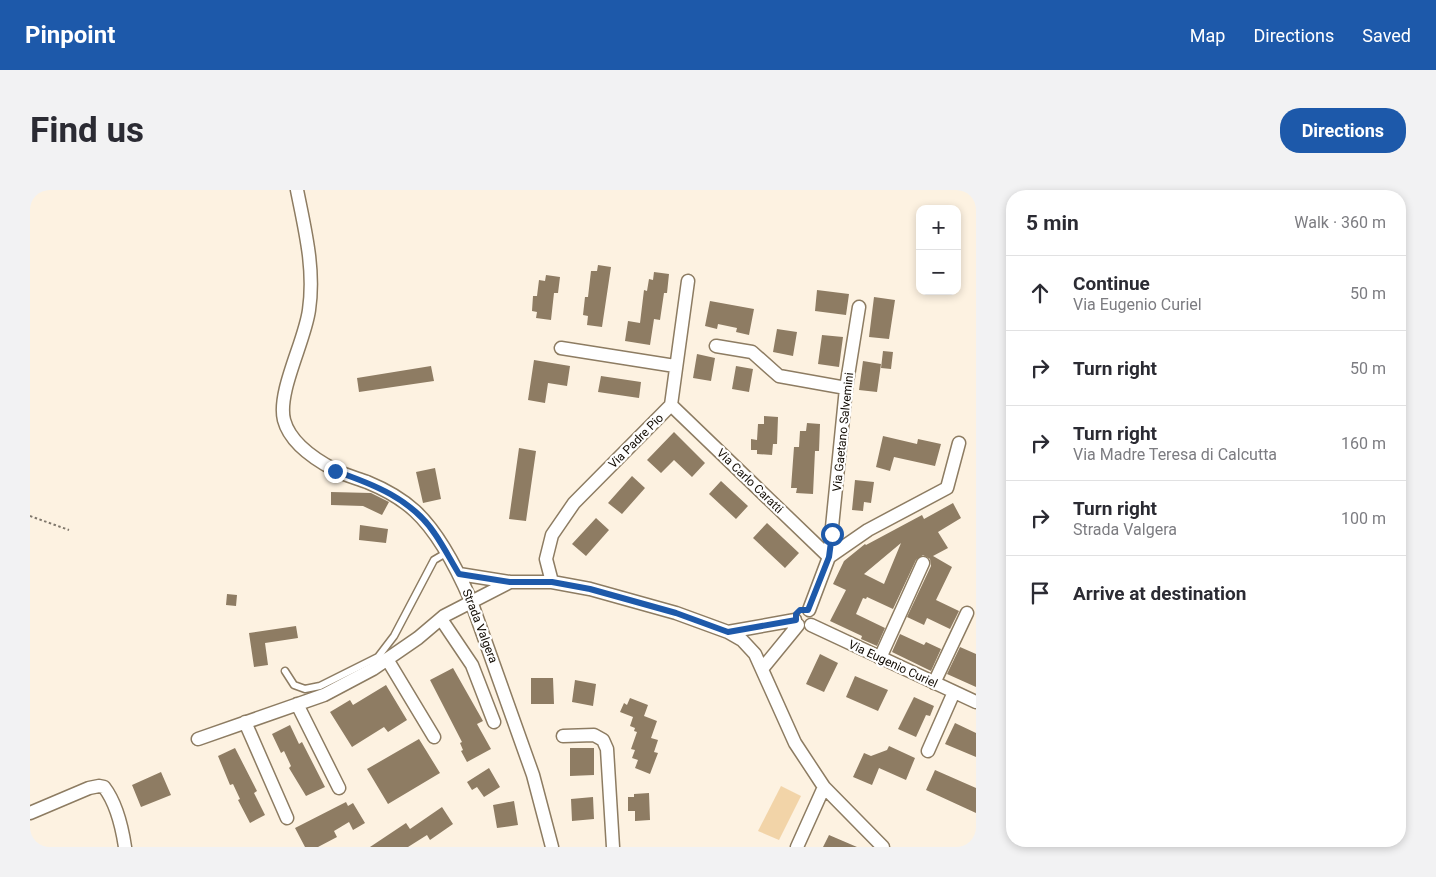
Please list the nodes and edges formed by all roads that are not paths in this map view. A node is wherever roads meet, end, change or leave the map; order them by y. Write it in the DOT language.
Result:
graph roads {
  1 [pos="296,190"];
  2 [pos="688,280"];
  3 [pos="859,307"];
  4 [pos="716,346"];
  5 [pos="561,348"];
  6 [pos="675,366"];
  7 [pos="846,388"];
  8 [pos="671,405"];
  9 [pos="959,443"];
  10 [pos="446,554"];
  11 [pos="829,557"];
  12 [pos="923,563"];
  13 [pos="459,574"];
  14 [pos="510,582"];
  15 [pos="552,582"];
  16 [pos="471,601"];
  17 [pos="967,613"];
  18 [pos="441,619"];
  19 [pos="801,623"];
  20 [pos="728,632"];
  21 [pos="880,658"];
  22 [pos="387,659"];
  23 [pos="762,669"];
  24 [pos="285,671"];
  25 [pos="934,683"];
  26 [pos="954,692"];
  27 [pos="976,702"];
  28 [pos="297,704"];
  29 [pos="245,722"];
  30 [pos="494,722"];
  31 [pos="563,736"];
  32 [pos="434,737"];
  33 [pos="198,739"];
  34 [pos="928,751"];
  35 [pos="824,787"];
  36 [pos="339,788"];
  37 [pos="30,813"];
  38 [pos="287,818"];
  39 [pos="125,847"];
  40 [pos="552,847"];
  41 [pos="613,847"];
  42 [pos="797,847"];
  43 [pos="883,847"];
  1 -- 10 [label="street, Strada Valgera"];
  2 -- 6 [label="street, Via Padre Pio"];
  3 -- 7 [label="street, Via Gaetano Salvemini"];
  4 -- 7 [label="street"];
  5 -- 6 [label="street"];
  6 -- 8 [label="street, Via Padre Pio"];
  7 -- 11 [label="street, Via Gaetano Salvemini"];
  8 -- 11 [label="street, Via Carlo Caratti"];
  8 -- 15 [label="street, Via Padre Pio"];
  9 -- 11 [label="street"];
  10 -- 13 [label="street, Strada Valgera"];
  10 -- 24 [label="lane"];
  11 -- 19 [label="street"];
  12 -- 21 [label="street"];
  13 -- 14 [label="street"];
  13 -- 16 [label="street, Strada Valgera"];
  14 -- 15 [label="street"];
  14 -- 16 [label="street"];
  15 -- 20 [label="street"];
  16 -- 18 [label="street"];
  16 -- 40 [label="street, Strada Valgera"];
  17 -- 25 [label="street"];
  18 -- 22 [label="street"];
  18 -- 30 [label="street"];
  19 -- 20 [label="street"];
  19 -- 21 [label="street, Via Eugenio Curiel"];
  19 -- 23 [label="street"];
  20 -- 23 [label="street"];
  21 -- 25 [label="street, Via Eugenio Curiel"];
  22 -- 28 [label="street"];
  22 -- 32 [label="street"];
  23 -- 35 [label="street"];
  25 -- 26 [label="street, Via Eugenio Curiel"];
  26 -- 27 [label="street, Via Eugenio Curiel"];
  26 -- 34 [label="street"];
  28 -- 29 [label="street"];
  28 -- 36 [label="street"];
  29 -- 33 [label="street"];
  29 -- 38 [label="street"];
  31 -- 41 [label="street"];
  35 -- 42 [label="street"];
  35 -- 43 [label="street"];
  37 -- 39 [label="street"];
}
